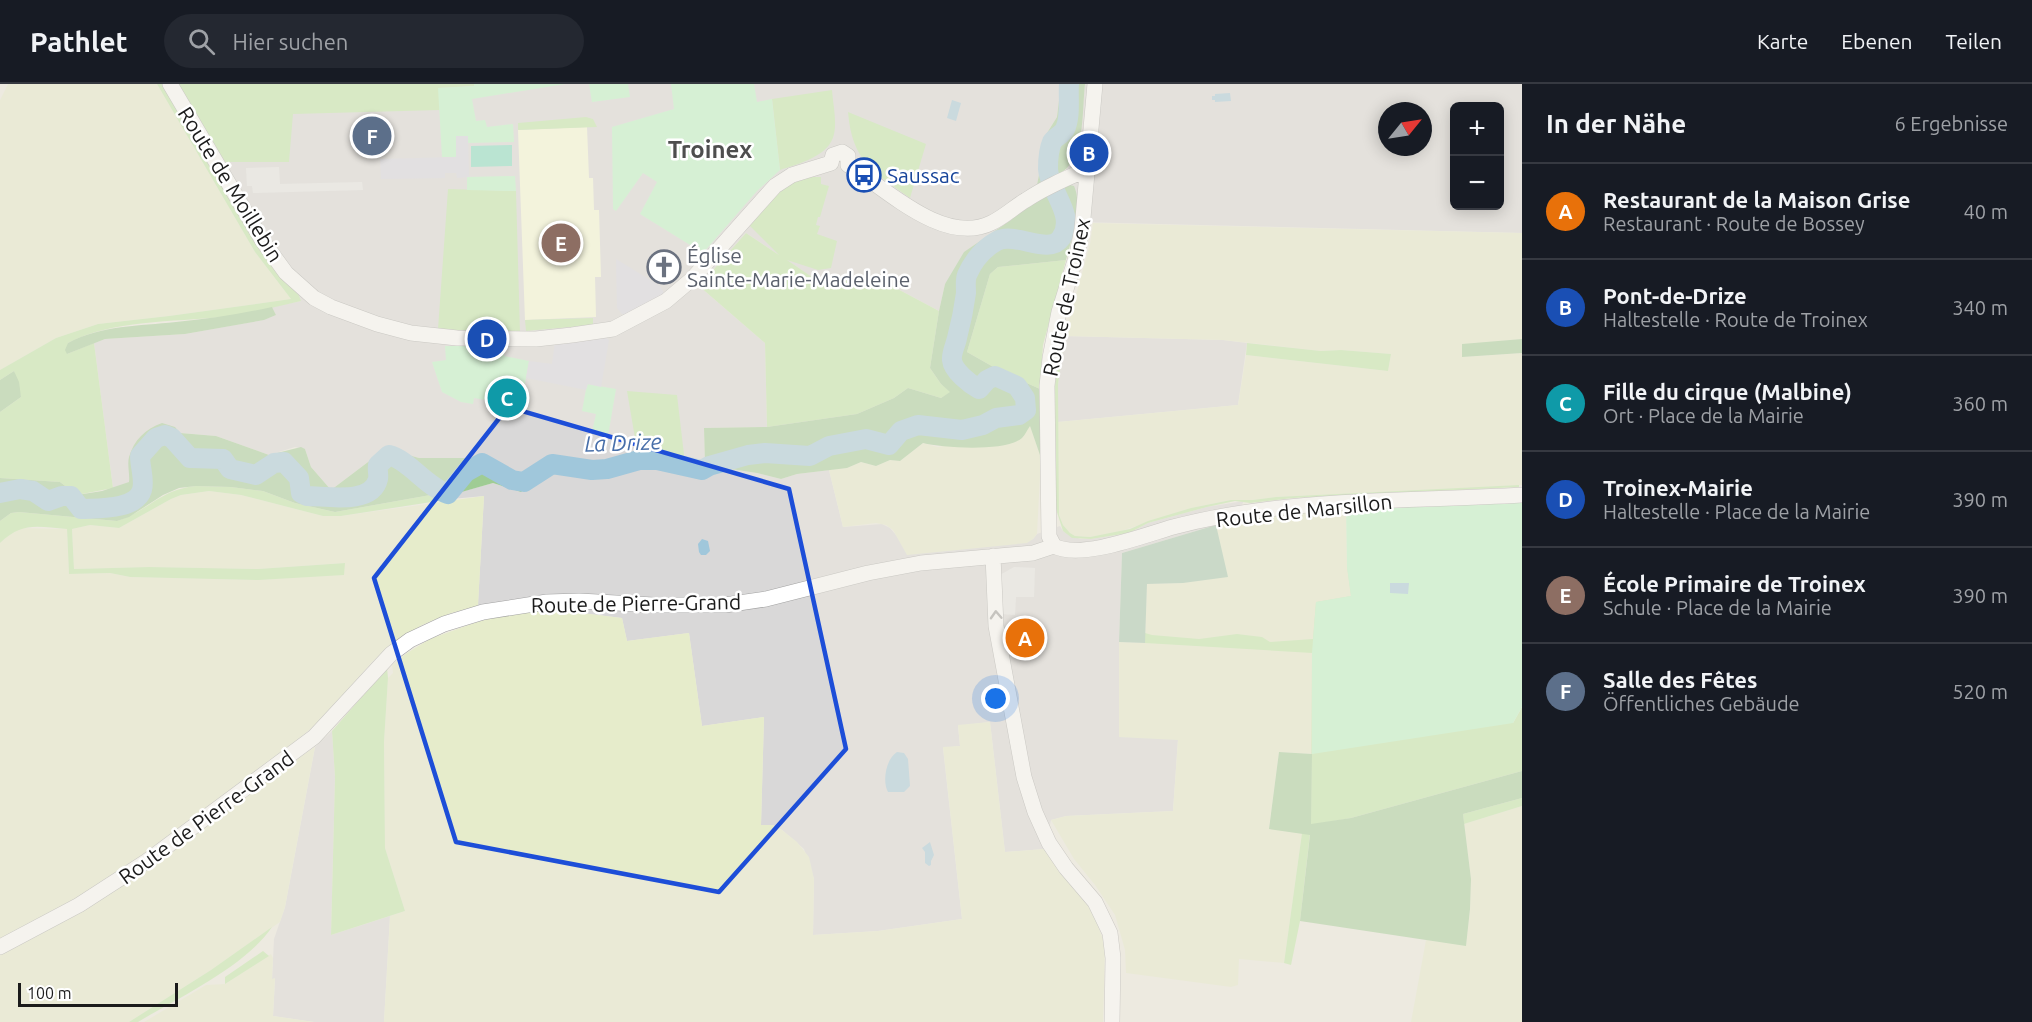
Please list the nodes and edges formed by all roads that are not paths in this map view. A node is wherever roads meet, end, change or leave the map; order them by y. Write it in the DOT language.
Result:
graph roads {
  1 [pos="170,84"];
  2 [pos="1095,84"];
  3 [pos="1088,169"];
  4 [pos="1522,495"];
  5 [pos="1054,546"];
  6 [pos="993,556"];
  7 [pos="0,947"];
  8 [pos="1112,1022"];
  1 -- 3 [label="street, Route de Moillebin"];
  2 -- 3 [label="street, Route de Troinex"];
  3 -- 5 [label="street, Route de Troinex"];
  4 -- 5 [label="street, Route de Marsillon"];
  5 -- 6 [label="street, Route de Pierre-Grand"];
  6 -- 7 [label="street, Route de Pierre-Grand"];
  8 -- 6 [label="street, one-way"];
}
